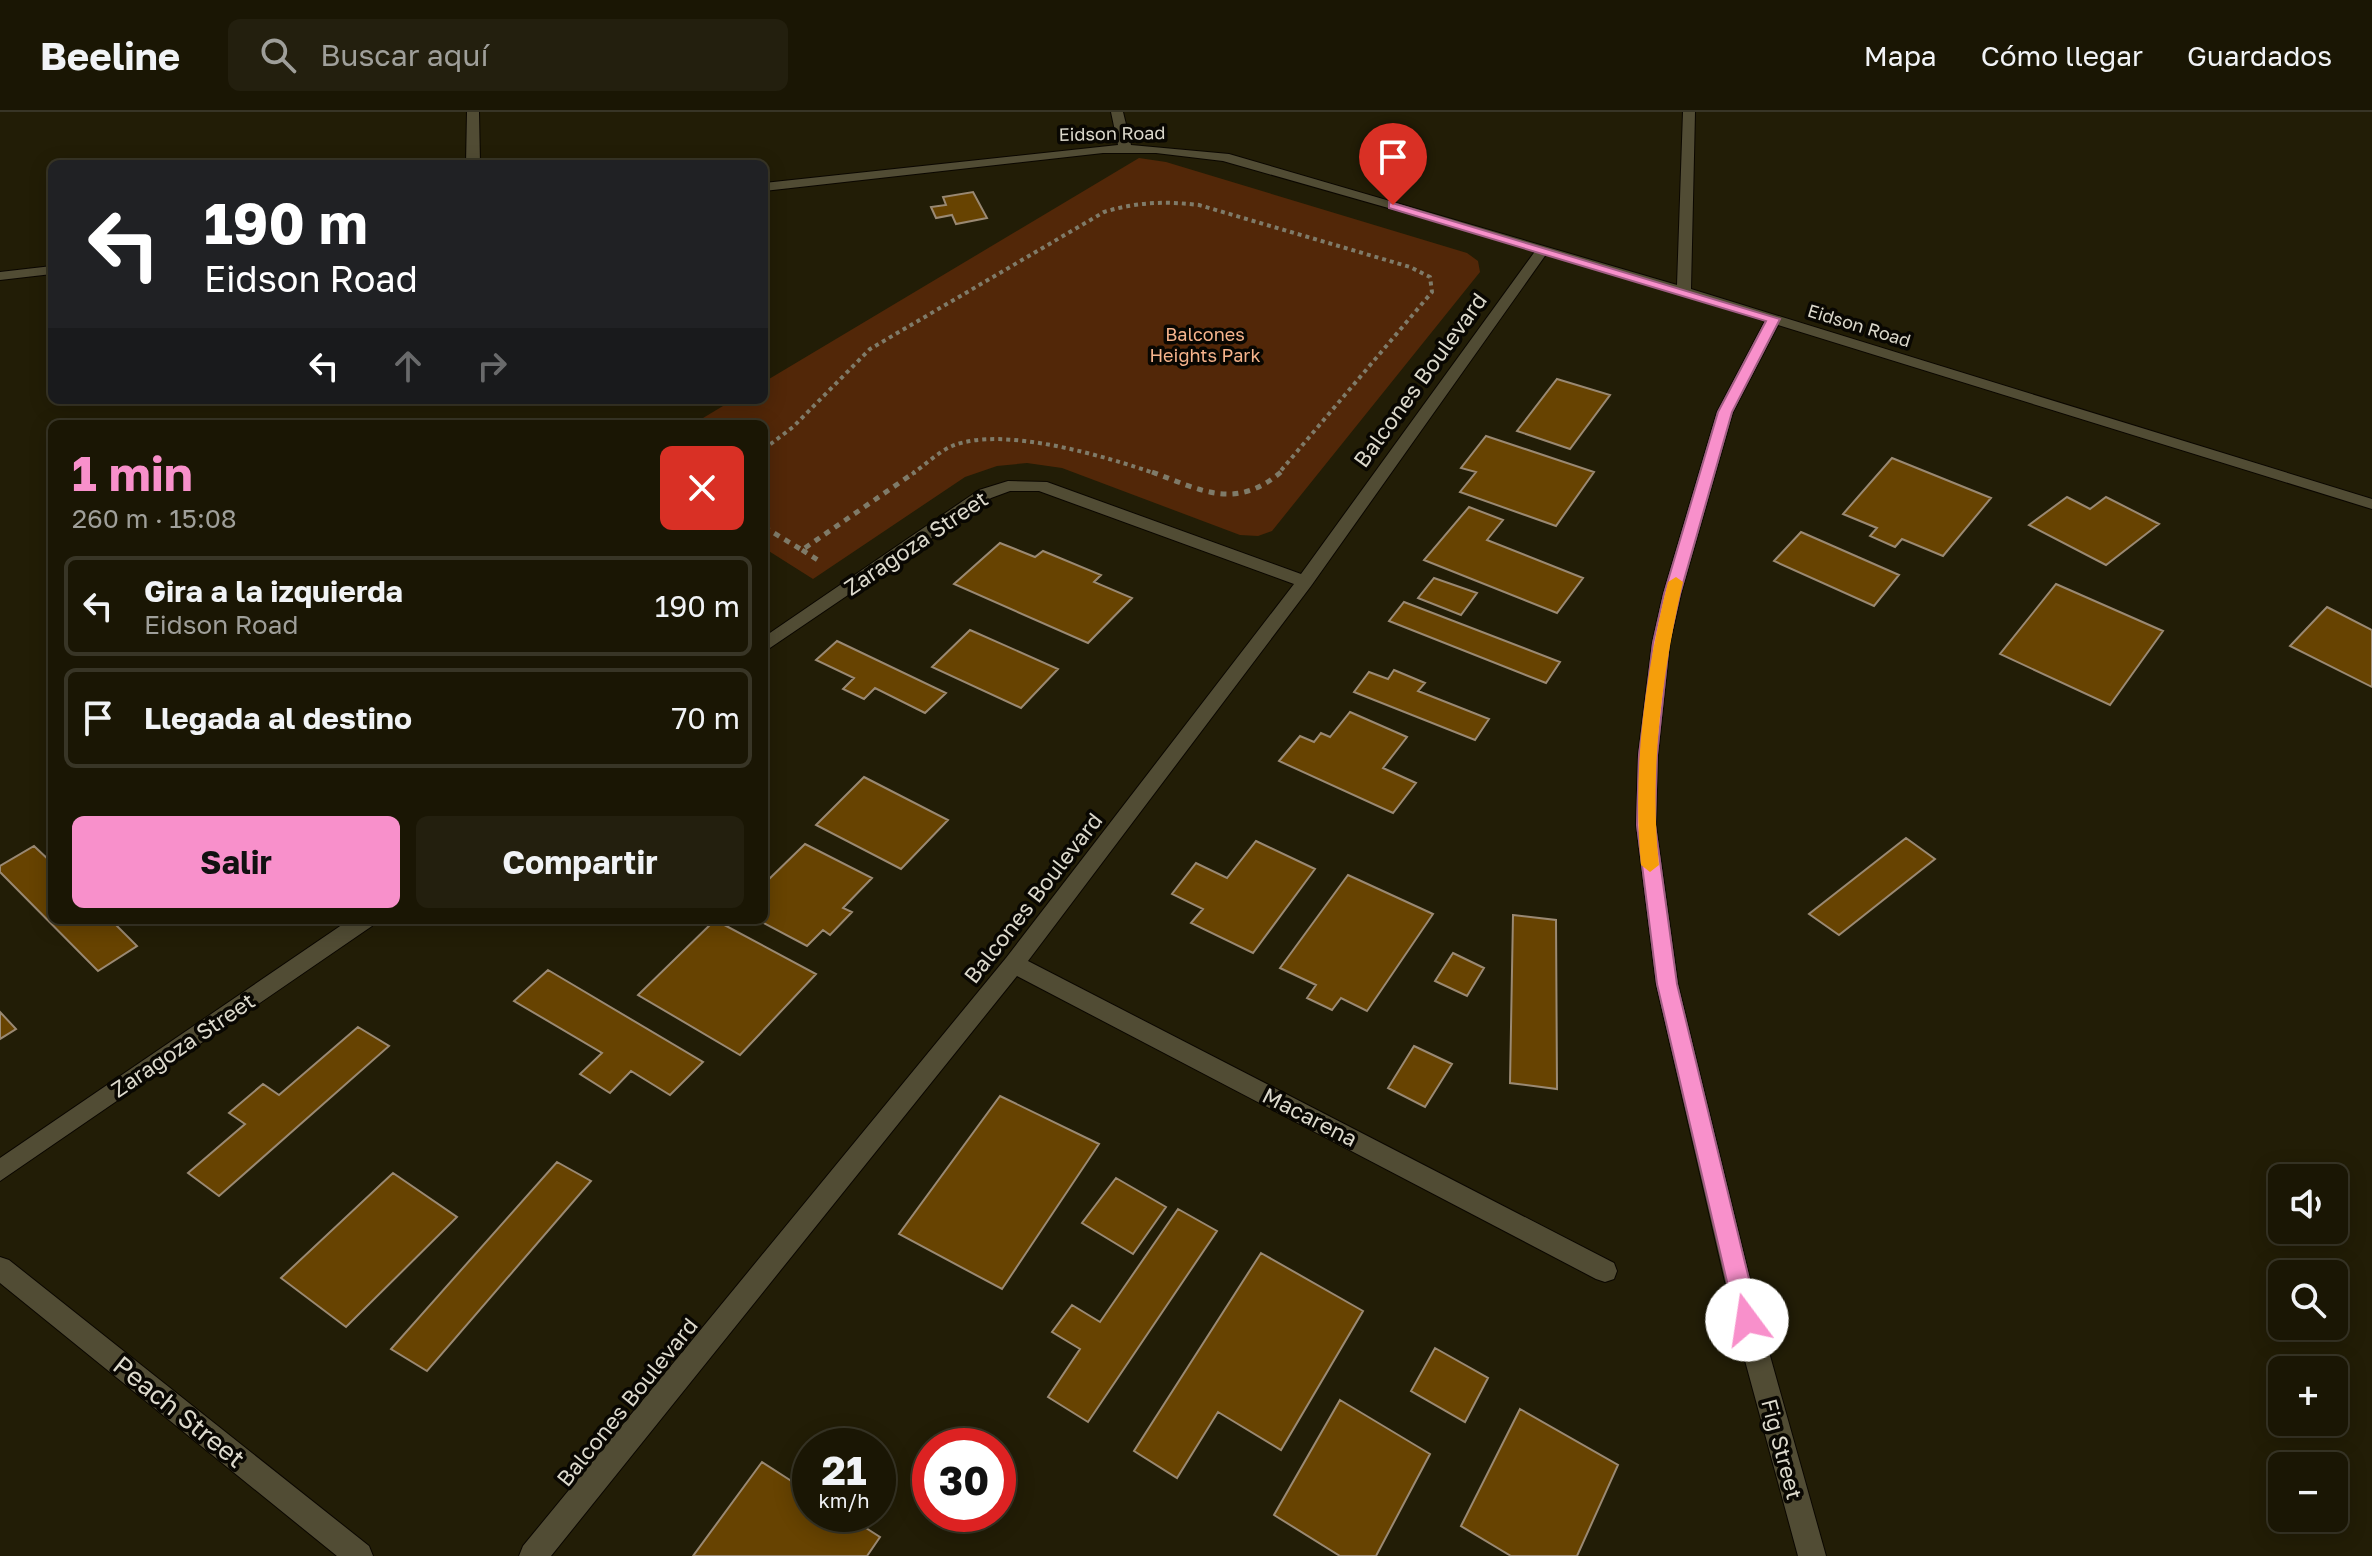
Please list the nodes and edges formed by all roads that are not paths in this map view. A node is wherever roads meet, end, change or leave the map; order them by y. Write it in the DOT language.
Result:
graph roads {
  1 [pos="473,112"];
  2 [pos="1117,112"];
  3 [pos="1689,112"];
  4 [pos="1125,149"];
  5 [pos="473,160"];
  6 [pos="768,187"];
  7 [pos="1544,248"];
  8 [pos="48,270"];
  9 [pos="0,276"];
  10 [pos="1684,293"];
  11 [pos="1774,319"];
  12 [pos="2372,504"];
  13 [pos="1305,582"];
  14 [pos="768,643"];
  15 [pos="359,924"];
  16 [pos="1014,964"];
  17 [pos="0,1171"];
  18 [pos="0,1268"];
  19 [pos="1605,1271"];
  20 [pos="359,1556"];
  21 [pos="533,1556"];
  22 [pos="1812,1556"];
  1 -- 5 [label="street"];
  2 -- 4 [label="street"];
  3 -- 10 [label="street"];
  4 -- 6 [label="street, Eidson Road"];
  4 -- 7 [label="street, Eidson Road"];
  7 -- 10 [label="street, Eidson Road"];
  7 -- 13 [label="street, Balcones Boulevard"];
  8 -- 9 [label="street"];
  10 -- 11 [label="street, Eidson Road"];
  11 -- 12 [label="street, Eidson Road"];
  11 -- 22 [label="street, Fig Street"];
  13 -- 14 [label="street, Zaragoza Street"];
  13 -- 16 [label="street, Balcones Boulevard"];
  15 -- 17 [label="street, Zaragoza Street"];
  16 -- 19 [label="street, Macarena"];
  16 -- 21 [label="street, Balcones Boulevard"];
  18 -- 20 [label="street, Peach Street"];
}
